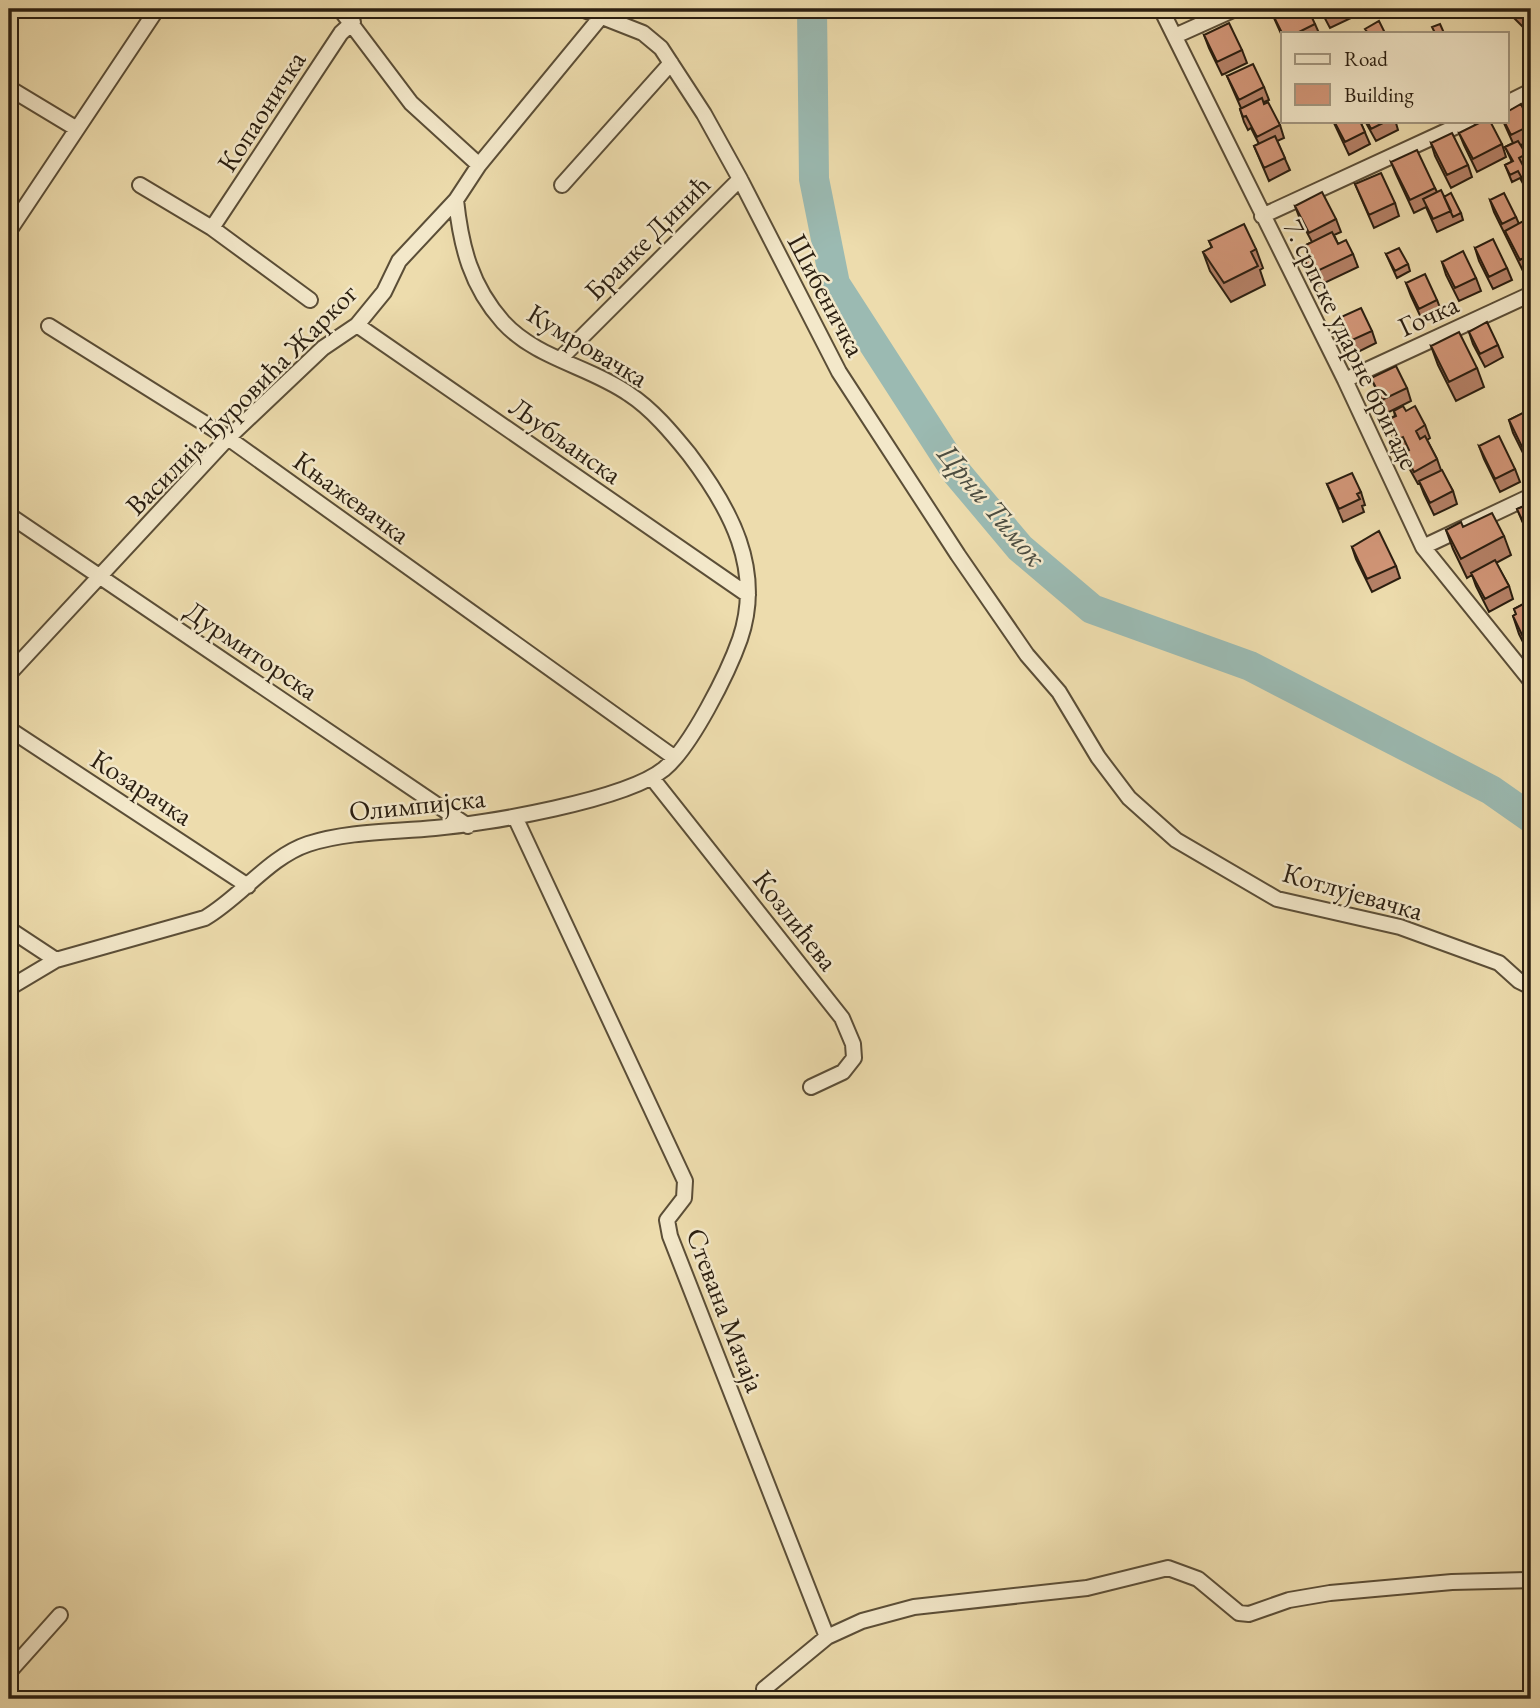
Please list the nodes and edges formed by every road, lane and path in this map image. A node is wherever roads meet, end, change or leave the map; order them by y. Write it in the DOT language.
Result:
graph roads {
  1 [pos="157,9"];
  2 [pos="340,9"];
  3 [pos="582,9"];
  4 [pos="1161,9"];
  5 [pos="1235,9"];
  6 [pos="600,18"];
  7 [pos="352,22"];
  8 [pos="1175,36"];
  9 [pos="671,63"];
  10 [pos="9,88"];
  11 [pos="1531,92"];
  12 [pos="1508,103"];
  13 [pos="1466,122"];
  14 [pos="78,129"];
  15 [pos="479,165"];
  16 [pos="740,179"];
  17 [pos="140,185"];
  18 [pos="562,185"];
  19 [pos="456,200"];
  20 [pos="1262,216"];
  21 [pos="212,228"];
  22 [pos="9,231"];
  23 [pos="1531,294"];
  24 [pos="310,300"];
  25 [pos="49,326"];
  26 [pos="357,326"];
  27 [pos="560,359"];
  28 [pos="1345,380"];
  29 [pos="228,438"];
  30 [pos="1531,496"];
  31 [pos="9,515"];
  32 [pos="1423,547"];
  33 [pos="100,577"];
  34 [pos="748,596"];
  35 [pos="1012,634"];
  36 [pos="9,674"];
  37 [pos="1531,681"];
  38 [pos="9,729"];
  39 [pos="675,758"];
  40 [pos="652,778"];
  41 [pos="515,817"];
  42 [pos="468,826"];
  43 [pos="248,886"];
  44 [pos="9,929"];
  45 [pos="56,960"];
  46 [pos="1531,987"];
  47 [pos="9,988"];
  48 [pos="811,1087"];
  49 [pos="1531,1580"];
  50 [pos="60,1615"];
  51 [pos="827,1637"];
  52 [pos="9,1672"];
  53 [pos="764,1689"];
  1 -- 14 [label="street"];
  2 -- 7 [label="street"];
  3 -- 6 [label="street, Шибеничка"];
  4 -- 8 [label="street, 7. српске ударне бригаде"];
  5 -- 8 [label="street"];
  6 -- 9 [label="street, Шибеничка"];
  6 -- 15 [label="street, Василија Ђуровића Жарког"];
  7 -- 15 [label="street"];
  7 -- 21 [label="street, Копаоничка"];
  8 -- 20 [label="street, 7. српске ударне бригаде"];
  9 -- 16 [label="street, Шибеничка"];
  9 -- 18 [label="street"];
  10 -- 14 [label="street"];
  11 -- 12 [label="street"];
  13 -- 20 [label="street"];
  14 -- 22 [label="street"];
  15 -- 19 [label="street, Василија Ђуровића Жарког"];
  16 -- 27 [label="street, Бранке Динић"];
  16 -- 35 [label="street, Шибеничка"];
  17 -- 21 [label="street"];
  19 -- 26 [label="street, Василија Ђуровића Жарког"];
  19 -- 27 [label="street, Кумровачка"];
  20 -- 28 [label="street, 7. српске ударне бригаде"];
  21 -- 24 [label="street"];
  23 -- 28 [label="street, Гочка"];
  25 -- 29 [label="street, Књажевачка"];
  26 -- 29 [label="street, Василија Ђуровића Жарког"];
  26 -- 34 [label="street, Љубљанска"];
  27 -- 34 [label="street, Кумровачка"];
  28 -- 32 [label="street, 7. српске ударне бригаде"];
  29 -- 33 [label="street, Василија Ђуровића Жарког"];
  29 -- 39 [label="street, Књажевачка"];
  30 -- 32 [label="street"];
  31 -- 33 [label="street, Дурмиторска"];
  32 -- 37 [label="street, 7. српске ударне бригаде"];
  33 -- 36 [label="street, Василија Ђуровића Жарког"];
  33 -- 42 [label="street, Дурмиторска"];
  34 -- 39 [label="street, Олимпијска"];
  35 -- 46 [label="street, Котлујевачка"];
  38 -- 43 [label="street, Козарачка"];
  39 -- 40 [label="street, Олимпијска"];
  40 -- 41 [label="street, Олимпијска"];
  40 -- 48 [label="street, Козлићева"];
  41 -- 42 [label="street, Олимпијска"];
  41 -- 51 [label="street, Стевана Мачаја"];
  42 -- 43 [label="street, Олимпијска"];
  43 -- 45 [label="street, Олимпијска"];
  44 -- 45 [label="street"];
  45 -- 47 [label="street, Олимпијска"];
  49 -- 51 [label="street"];
  50 -- 52 [label="street"];
  51 -- 53 [label="street"];
}
